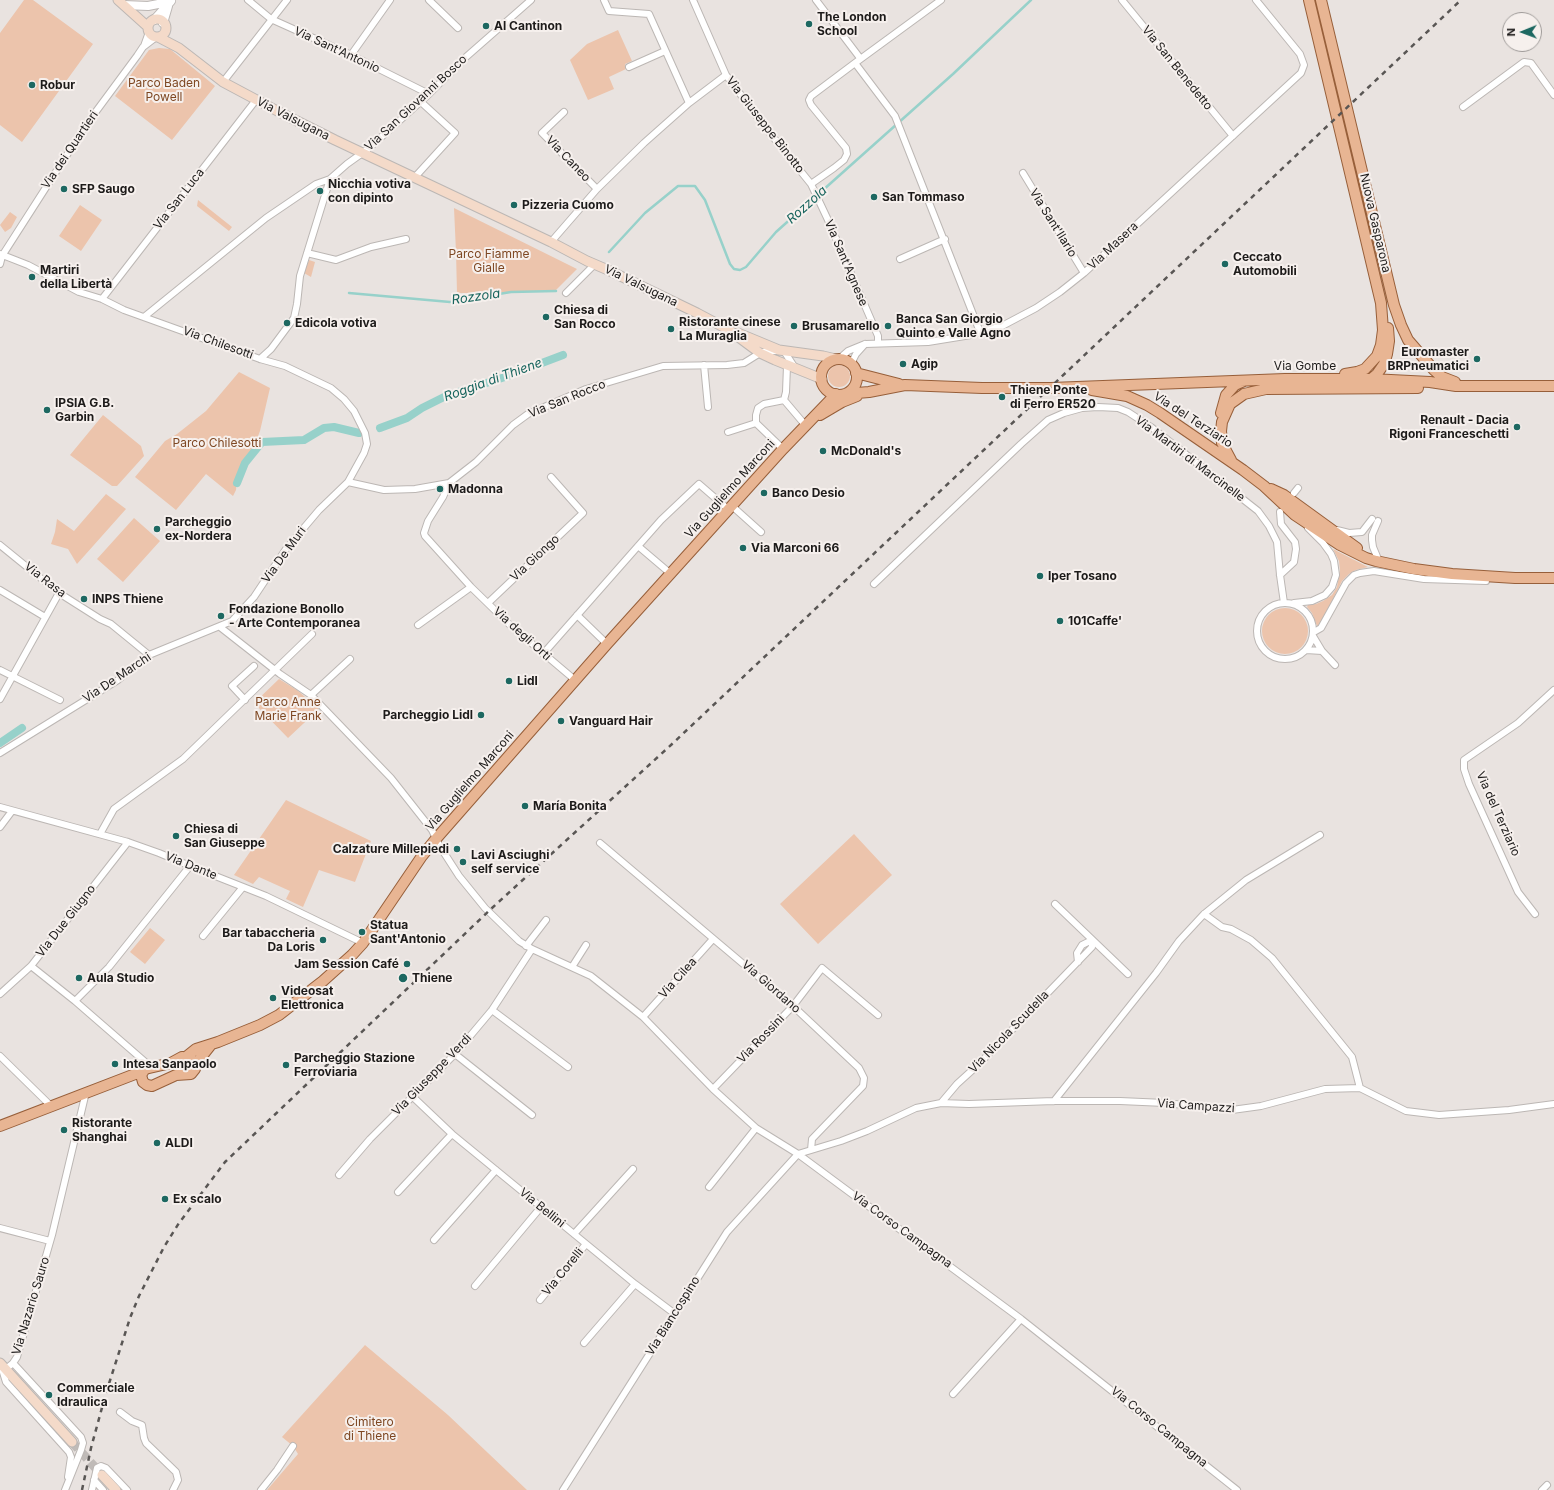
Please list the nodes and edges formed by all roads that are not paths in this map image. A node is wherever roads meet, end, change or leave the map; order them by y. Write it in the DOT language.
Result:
graph roads {
  1 [pos="248,0"];
  2 [pos="287,0"];
  3 [pos="390,0"];
  4 [pos="429,0"];
  5 [pos="531,0"];
  6 [pos="604,0"];
  7 [pos="693,0"];
  8 [pos="816,0"];
  9 [pos="941,0"];
  10 [pos="1122,0"];
  11 [pos="1256,0"];
  12 [pos="1309,0"];
  13 [pos="1321,0"];
  14 [pos="170,1"];
  15 [pos="125,5"];
  16 [pos="271,19"];
  17 [pos="164,25"];
  18 [pos="458,28"];
  19 [pos="153,29"];
  20 [pos="179,48"];
  21 [pos="666,51"];
  22 [pos="351,55"];
  23 [pos="860,58"];
  24 [pos="855,63"];
  25 [pos="629,67"];
  26 [pos="726,75"];
  27 [pos="223,82"];
  28 [pos="430,94"];
  29 [pos="1554,95"];
  30 [pos="256,100"];
  31 [pos="422,102"];
  32 [pos="689,103"];
  33 [pos="1463,107"];
  34 [pos="564,112"];
  35 [pos="1233,136"];
  36 [pos="363,152"];
  37 [pos="1022,173"];
  38 [pos="415,177"];
  39 [pos="330,179"];
  40 [pos="811,184"];
  41 [pos="597,189"];
  42 [pos="406,239"];
  43 [pos="945,239"];
  44 [pos="551,242"];
  45 [pos="307,253"];
  46 [pos="1,255"];
  47 [pos="900,259"];
  48 [pos="0,264"];
  49 [pos="595,264"];
  50 [pos="1084,273"];
  51 [pos="566,293"];
  52 [pos="102,299"];
  53 [pos="1381,303"];
  54 [pos="144,317"];
  55 [pos="729,330"];
  56 [pos="980,332"];
  57 [pos="878,343"];
  58 [pos="865,344"];
  59 [pos="782,351"];
  60 [pos="760,353"];
  61 [pos="260,359"];
  62 [pos="837,359"];
  63 [pos="704,365"];
  64 [pos="791,367"];
  65 [pos="854,368"];
  66 [pos="1285,379"];
  67 [pos="1372,379"];
  68 [pos="1246,380"];
  69 [pos="823,382"];
  70 [pos="905,386"];
  71 [pos="1461,386"];
  72 [pos="1554,386"];
  73 [pos="1076,387"];
  74 [pos="1055,388"];
  75 [pos="1337,388"];
  76 [pos="869,392"];
  77 [pos="840,394"];
  78 [pos="784,400"];
  79 [pos="708,406"];
  80 [pos="756,423"];
  81 [pos="808,424"];
  82 [pos="1221,431"];
  83 [pos="728,432"];
  84 [pos="784,449"];
  85 [pos="1232,461"];
  86 [pos="551,477"];
  87 [pos="348,482"];
  88 [pos="449,483"];
  89 [pos="1264,486"];
  90 [pos="730,508"];
  91 [pos="1280,512"];
  92 [pos="1294,514"];
  93 [pos="1331,528"];
  94 [pos="762,532"];
  95 [pos="0,545"];
  96 [pos="638,546"];
  97 [pos="1378,559"];
  98 [pos="1388,564"];
  99 [pos="671,574"];
  100 [pos="1280,575"];
  101 [pos="1515,578"];
  102 [pos="1554,578"];
  103 [pos="874,584"];
  104 [pos="471,587"];
  105 [pos="0,590"];
  106 [pos="59,593"];
  107 [pos="488,603"];
  108 [pos="1287,603"];
  109 [pos="577,615"];
  110 [pos="45,617"];
  111 [pos="418,625"];
  112 [pos="220,627"];
  113 [pos="312,634"];
  114 [pos="1313,634"];
  115 [pos="607,644"];
  116 [pos="1306,650"];
  117 [pos="1322,651"];
  118 [pos="542,654"];
  119 [pos="149,655"];
  120 [pos="350,659"];
  121 [pos="1335,665"];
  122 [pos="254,666"];
  123 [pos="0,670"];
  124 [pos="275,670"];
  125 [pos="13,677"];
  126 [pos="575,680"];
  127 [pos="1554,690"];
  128 [pos="310,695"];
  129 [pos="0,699"];
  130 [pos="60,700"];
  131 [pos="244,700"];
  132 [pos="0,753"];
  133 [pos="0,807"];
  134 [pos="12,811"];
  135 [pos="0,827"];
  136 [pos="100,834"];
  137 [pos="1320,835"];
  138 [pos="435,840"];
  139 [pos="128,842"];
  140 [pos="600,843"];
  141 [pos="190,866"];
  142 [pos="243,887"];
  143 [pos="1055,904"];
  144 [pos="1204,914"];
  145 [pos="1535,914"];
  146 [pos="546,920"];
  147 [pos="203,936"];
  148 [pos="713,939"];
  149 [pos="1092,940"];
  150 [pos="363,944"];
  151 [pos="586,945"];
  152 [pos="529,948"];
  153 [pos="31,966"];
  154 [pos="572,967"];
  155 [pos="1128,974"];
  156 [pos="0,994"];
  157 [pos="75,1001"];
  158 [pos="793,1006"];
  159 [pos="492,1010"];
  160 [pos="878,1015"];
  161 [pos="643,1017"];
  162 [pos="210,1046"];
  163 [pos="455,1054"];
  164 [pos="0,1056"];
  165 [pos="186,1057"];
  166 [pos="195,1065"];
  167 [pos="568,1067"];
  168 [pos="146,1070"];
  169 [pos="124,1079"];
  170 [pos="145,1084"];
  171 [pos="1360,1088"];
  172 [pos="713,1089"];
  173 [pos="86,1092"];
  174 [pos="412,1097"];
  175 [pos="1054,1101"];
  176 [pos="941,1103"];
  177 [pos="1554,1104"];
  178 [pos="51,1106"];
  179 [pos="532,1115"];
  180 [pos="0,1126"];
  181 [pos="756,1128"];
  182 [pos="452,1134"];
  183 [pos="811,1150"];
  184 [pos="798,1154"];
  185 [pos="496,1170"];
  186 [pos="633,1170"];
  187 [pos="339,1175"];
  188 [pos="709,1187"];
  189 [pos="398,1192"];
  190 [pos="541,1207"];
  191 [pos="0,1228"];
  192 [pos="574,1234"];
  193 [pos="434,1240"];
  194 [pos="50,1241"];
  195 [pos="586,1244"];
  196 [pos="635,1284"];
  197 [pos="475,1286"];
  198 [pos="540,1300"];
  199 [pos="675,1314"];
  200 [pos="1021,1319"];
  201 [pos="584,1343"];
  202 [pos="4,1367"];
  203 [pos="953,1394"];
  204 [pos="120,1412"];
  205 [pos="72,1442"];
  206 [pos="292,1446"];
  207 [pos="81,1450"];
  208 [pos="69,1452"];
  209 [pos="98,1478"];
  210 [pos="64,1490"];
  211 [pos="92,1490"];
  212 [pos="103,1490"];
  213 [pos="116,1490"];
  214 [pos="127,1490"];
  215 [pos="172,1490"];
  216 [pos="261,1490"];
  217 [pos="563,1490"];
  218 [pos="1236,1490"];
  1 -- 16 [label="street, Via Sant'Antonio"];
  2 -- 16 [label="street"];
  3 -- 22 [label="street"];
  4 -- 18 [label="street"];
  5 -- 28 [label="street, Via San Giovanni Bosco"];
  6 -- 21 [label="street"];
  7 -- 26 [label="street, Via Giuseppe Binotto"];
  8 -- 23 [label="street"];
  9 -- 23 [label="street"];
  10 -- 35 [label="street, Via San Benedetto"];
  11 -- 35 [label="street, Via Masera"];
  12 -- 53 [label="main road, Nuova Gasparona"];
  13 -- 71 [label="main road, Nuova Gasparona"];
  14 -- 15 [label="street"];
  14 -- 17 [label="street"];
  14 -- 19 [label="street, Via dei Quartieri"];
  15 -- 19 [label="main road"];
  16 -- 22 [label="street, Via Sant'Antonio"];
  16 -- 27 [label="street"];
  17 -- 19 [label="main road"];
  17 -- 19 [label="main road"];
  17 -- 20 [label="main road, Via Valsugana"];
  19 -- 20 [label="main road, Via Valsugana"];
  19 -- 46 [label="street, Via dei Quartieri"];
  20 -- 27 [label="main road, Via Valsugana"];
  21 -- 25 [label="street"];
  21 -- 32 [label="street"];
  22 -- 28 [label="street, Via Sant'Antonio"];
  23 -- 24 [label="street"];
  24 -- 40 [label="street"];
  24 -- 43 [label="street"];
  26 -- 32 [label="street"];
  26 -- 40 [label="street, Via Giuseppe Binotto"];
  27 -- 30 [label="main road, Via Valsugana"];
  28 -- 31 [label="street, Via San Giovanni Bosco"];
  29 -- 33 [label="street"];
  30 -- 36 [label="main road, Via Valsugana"];
  30 -- 52 [label="street, Via San Luca"];
  31 -- 36 [label="street, Via San Giovanni Bosco"];
  31 -- 38 [label="street"];
  32 -- 41 [label="street"];
  34 -- 41 [label="street, Via Caneo"];
  35 -- 50 [label="street, Via Masera"];
  36 -- 38 [label="main road, Via Valsugana"];
  36 -- 39 [label="street, Via San Giovanni Bosco"];
  37 -- 50 [label="street, Via Sant'Ilario"];
  38 -- 44 [label="main road, Via Valsugana"];
  39 -- 45 [label="street"];
  39 -- 54 [label="street, Via San Giovanni Bosco"];
  40 -- 57 [label="street, Via Sant'Agnese"];
  41 -- 44 [label="street"];
  42 -- 45 [label="street"];
  43 -- 47 [label="street"];
  43 -- 56 [label="street"];
  44 -- 49 [label="main road, Via Valsugana"];
  45 -- 61 [label="street"];
  46 -- 48 [label="street, Via dei Quartieri"];
  46 -- 52 [label="street, Via Chilesotti"];
  49 -- 51 [label="street, Via Valsugana"];
  49 -- 55 [label="main road, Via Valsugana"];
  50 -- 56 [label="street, Via Masera"];
  52 -- 54 [label="street, Via Chilesotti"];
  53 -- 66 [label="main road, Nuova Gasparona"];
  53 -- 67 [label="main road"];
  54 -- 61 [label="street, Via Chilesotti"];
  55 -- 59 [label="main road, Via Valsugana"];
  55 -- 60 [label="main road, Via Valsugana"];
  56 -- 57 [label="street, Via Masera"];
  57 -- 58 [label="street, Via Masera"];
  58 -- 62 [label="street, Via Masera"];
  58 -- 65 [label="street"];
  59 -- 60 [label="street, Via Valsugana"];
  59 -- 62 [label="main road, Via Valsugana"];
  59 -- 64 [label="street"];
  60 -- 63 [label="street, Via San Rocco"];
  60 -- 64 [label="main road, Via Valsugana"];
  61 -- 87 [label="street, Via Chilesotti"];
  62 -- 65 [label="main road, Via Guglielmo Marconi"];
  62 -- 69 [label="main road, Via Guglielmo Marconi"];
  63 -- 79 [label="street"];
  63 -- 88 [label="street, Via San Rocco"];
  64 -- 69 [label="main road, Via Valsugana"];
  64 -- 78 [label="street"];
  65 -- 70 [label="main road, Via Guglielmo Marconi"];
  65 -- 77 [label="main road, Via Guglielmo Marconi"];
  66 -- 67 [label="main road, Via Gombe"];
  66 -- 68 [label="main road, Via Gombe"];
  67 -- 71 [label="main road, Via Gombe"];
  67 -- 75 [label="main road"];
  68 -- 73 [label="main road, Via Gombe"];
  68 -- 82 [label="main road"];
  69 -- 77 [label="main road"];
  69 -- 81 [label="main road, Via Guglielmo Marconi"];
  70 -- 74 [label="main road, Via Guglielmo Marconi"];
  70 -- 76 [label="main road, Via Guglielmo Marconi"];
  71 -- 72 [label="main road, Via Gombe"];
  71 -- 75 [label="main road"];
  73 -- 74 [label="main road, Via Gombe"];
  73 -- 85 [label="main road, Via del Terziario"];
  75 -- 82 [label="main road"];
  76 -- 77 [label="main road, Via Guglielmo Marconi"];
  76 -- 81 [label="main road, Via Guglielmo Marconi"];
  77 -- 81 [label="main road, Via Guglielmo Marconi"];
  78 -- 80 [label="street"];
  78 -- 81 [label="street"];
  80 -- 83 [label="street"];
  80 -- 84 [label="street"];
  81 -- 84 [label="main road, Via Guglielmo Marconi"];
  82 -- 85 [label="main road"];
  84 -- 90 [label="main road, Via Guglielmo Marconi"];
  85 -- 89 [label="main road, Via del Terziario"];
  86 -- 107 [label="street, Via Giongo"];
  87 -- 88 [label="street, Via San Rocco"];
  87 -- 112 [label="street, Via De Muri"];
  88 -- 104 [label="street, Via degli Orti"];
  89 -- 92 [label="main road, Via del Terziario"];
  89 -- 93 [label="main road, Via del Terziario"];
  90 -- 94 [label="street"];
  90 -- 96 [label="street"];
  90 -- 99 [label="main road, Via Guglielmo Marconi"];
  91 -- 100 [label="street"];
  92 -- 98 [label="main road, Via del Terziario"];
  92 -- 108 [label="street, Via del Terziario"];
  93 -- 97 [label="main road, Via del Terziario"];
  93 -- 97 [label="street"];
  95 -- 106 [label="street, Via Rasa"];
  96 -- 99 [label="street"];
  96 -- 109 [label="street"];
  97 -- 98 [label="main road, Via del Terziario"];
  98 -- 101 [label="main road, Via del Terziario"];
  99 -- 115 [label="main road, Via Guglielmo Marconi"];
  100 -- 103 [label="street, Via Martiri di Marcinelle"];
  100 -- 108 [label="street, Via Martiri di Marcinelle"];
  101 -- 102 [label="main road, Via del Terziario"];
  101 -- 114 [label="street, Via del Terziario"];
  104 -- 107 [label="street, Via degli Orti"];
  104 -- 111 [label="street"];
  105 -- 110 [label="street"];
  106 -- 110 [label="street"];
  106 -- 119 [label="street, Via Rasa"];
  107 -- 118 [label="street, Via degli Orti"];
  108 -- 114 [label="street"];
  108 -- 116 [label="street"];
  109 -- 115 [label="street"];
  109 -- 118 [label="street"];
  110 -- 125 [label="street"];
  112 -- 119 [label="street, Via De Marchi"];
  112 -- 124 [label="street, Via Corso Campagna"];
  113 -- 124 [label="street"];
  114 -- 116 [label="street"];
  114 -- 117 [label="street"];
  115 -- 126 [label="main road, Via Guglielmo Marconi"];
  116 -- 117 [label="street"];
  117 -- 121 [label="street"];
  118 -- 126 [label="street, Via degli Orti"];
  119 -- 132 [label="street, Via De Marchi"];
  120 -- 128 [label="street"];
  122 -- 131 [label="street"];
  123 -- 125 [label="street"];
  124 -- 128 [label="street, Via Corso Campagna"];
  124 -- 131 [label="street"];
  125 -- 129 [label="street"];
  125 -- 130 [label="street"];
  126 -- 138 [label="main road, Via Guglielmo Marconi"];
  127 -- 145 [label="street, Via del Terziario"];
  128 -- 138 [label="street, Via Corso Campagna"];
  131 -- 136 [label="street"];
  133 -- 134 [label="street, Via Dante"];
  134 -- 135 [label="street"];
  134 -- 136 [label="street, Via Dante"];
  136 -- 139 [label="street, Via Dante"];
  137 -- 144 [label="street"];
  138 -- 150 [label="main road, Via Guglielmo Marconi"];
  138 -- 152 [label="street, Via Corso Campagna"];
  139 -- 141 [label="street, Via Dante"];
  139 -- 153 [label="street, Via Due Giugno"];
  140 -- 148 [label="street, Via Giordano"];
  141 -- 142 [label="street, Via Dante"];
  141 -- 157 [label="street"];
  142 -- 147 [label="street"];
  142 -- 150 [label="street, Via Dante"];
  143 -- 149 [label="street"];
  144 -- 171 [label="street"];
  144 -- 175 [label="street"];
  146 -- 152 [label="street"];
  148 -- 158 [label="street, Via Giordano"];
  148 -- 161 [label="street, Via Cilea"];
  149 -- 155 [label="street"];
  149 -- 176 [label="street, Via Nicola Scudella"];
  150 -- 162 [label="main road, Via Guglielmo Marconi"];
  151 -- 154 [label="street"];
  152 -- 154 [label="street, Via Corso Campagna"];
  152 -- 159 [label="street, Via Giuseppe Verdi"];
  153 -- 156 [label="street, Via Due Giugno"];
  153 -- 157 [label="street"];
  154 -- 161 [label="street, Via Corso Campagna"];
  157 -- 168 [label="street"];
  158 -- 160 [label="street, Via Rossini"];
  158 -- 172 [label="street, Via Rossini"];
  158 -- 183 [label="street, Via Giordano"];
  159 -- 163 [label="street, Via Giuseppe Verdi"];
  159 -- 167 [label="street"];
  161 -- 172 [label="street, Via Corso Campagna"];
  162 -- 165 [label="main road, Via Guglielmo Marconi"];
  162 -- 166 [label="main road"];
  163 -- 174 [label="street, Via Giuseppe Verdi"];
  163 -- 179 [label="street"];
  164 -- 178 [label="street"];
  165 -- 166 [label="main road"];
  165 -- 168 [label="main road, Via Guglielmo Marconi"];
  166 -- 170 [label="main road"];
  168 -- 169 [label="main road, Via Guglielmo Marconi"];
  168 -- 170 [label="main road"];
  169 -- 170 [label="main road"];
  169 -- 173 [label="main road, Via Guglielmo Marconi"];
  171 -- 175 [label="street, Via Campazzi"];
  171 -- 177 [label="street, Via Campazzi"];
  172 -- 181 [label="street, Via Corso Campagna"];
  173 -- 178 [label="main road, Via Guglielmo Marconi"];
  173 -- 194 [label="street, Via Nazario Sauro"];
  174 -- 182 [label="street, Via Bellini"];
  174 -- 187 [label="street, Via Giuseppe Verdi"];
  175 -- 176 [label="street, Via Campazzi"];
  176 -- 183 [label="street, Via Campazzi"];
  178 -- 180 [label="main road, Via Guglielmo Marconi"];
  181 -- 184 [label="street, Via Corso Campagna"];
  181 -- 188 [label="street"];
  182 -- 185 [label="street, Via Bellini"];
  182 -- 189 [label="street"];
  183 -- 184 [label="street, Via Campazzi"];
  184 -- 199 [label="street, Via Biancospino"];
  184 -- 200 [label="street, Via Corso Campagna"];
  185 -- 190 [label="street, Via Bellini"];
  185 -- 193 [label="street"];
  186 -- 192 [label="street"];
  190 -- 192 [label="street, Via Bellini"];
  190 -- 197 [label="street"];
  191 -- 194 [label="street, Via Nazario Sauro"];
  192 -- 195 [label="street, Via Bellini"];
  194 -- 202 [label="street, Via Nazario Sauro"];
  195 -- 196 [label="street, Via Bellini"];
  195 -- 198 [label="street, Via Corelli"];
  196 -- 199 [label="street, Via Bellini"];
  196 -- 201 [label="street"];
  199 -- 217 [label="street, Via Biancospino"];
  200 -- 203 [label="street"];
  200 -- 218 [label="street, Via Corso Campagna"];
  202 -- 205 [label="main road"];
  202 -- 207 [label="street"];
  202 -- 208 [label="street"];
  204 -- 215 [label="street"];
  206 -- 216 [label="street"];
  207 -- 208 [label="street"];
  207 -- 210 [label="street"];
  208 -- 210 [label="street"];
  209 -- 211 [label="street"];
  209 -- 212 [label="street"];
  209 -- 213 [label="main road"];
  209 -- 214 [label="street"];
}
